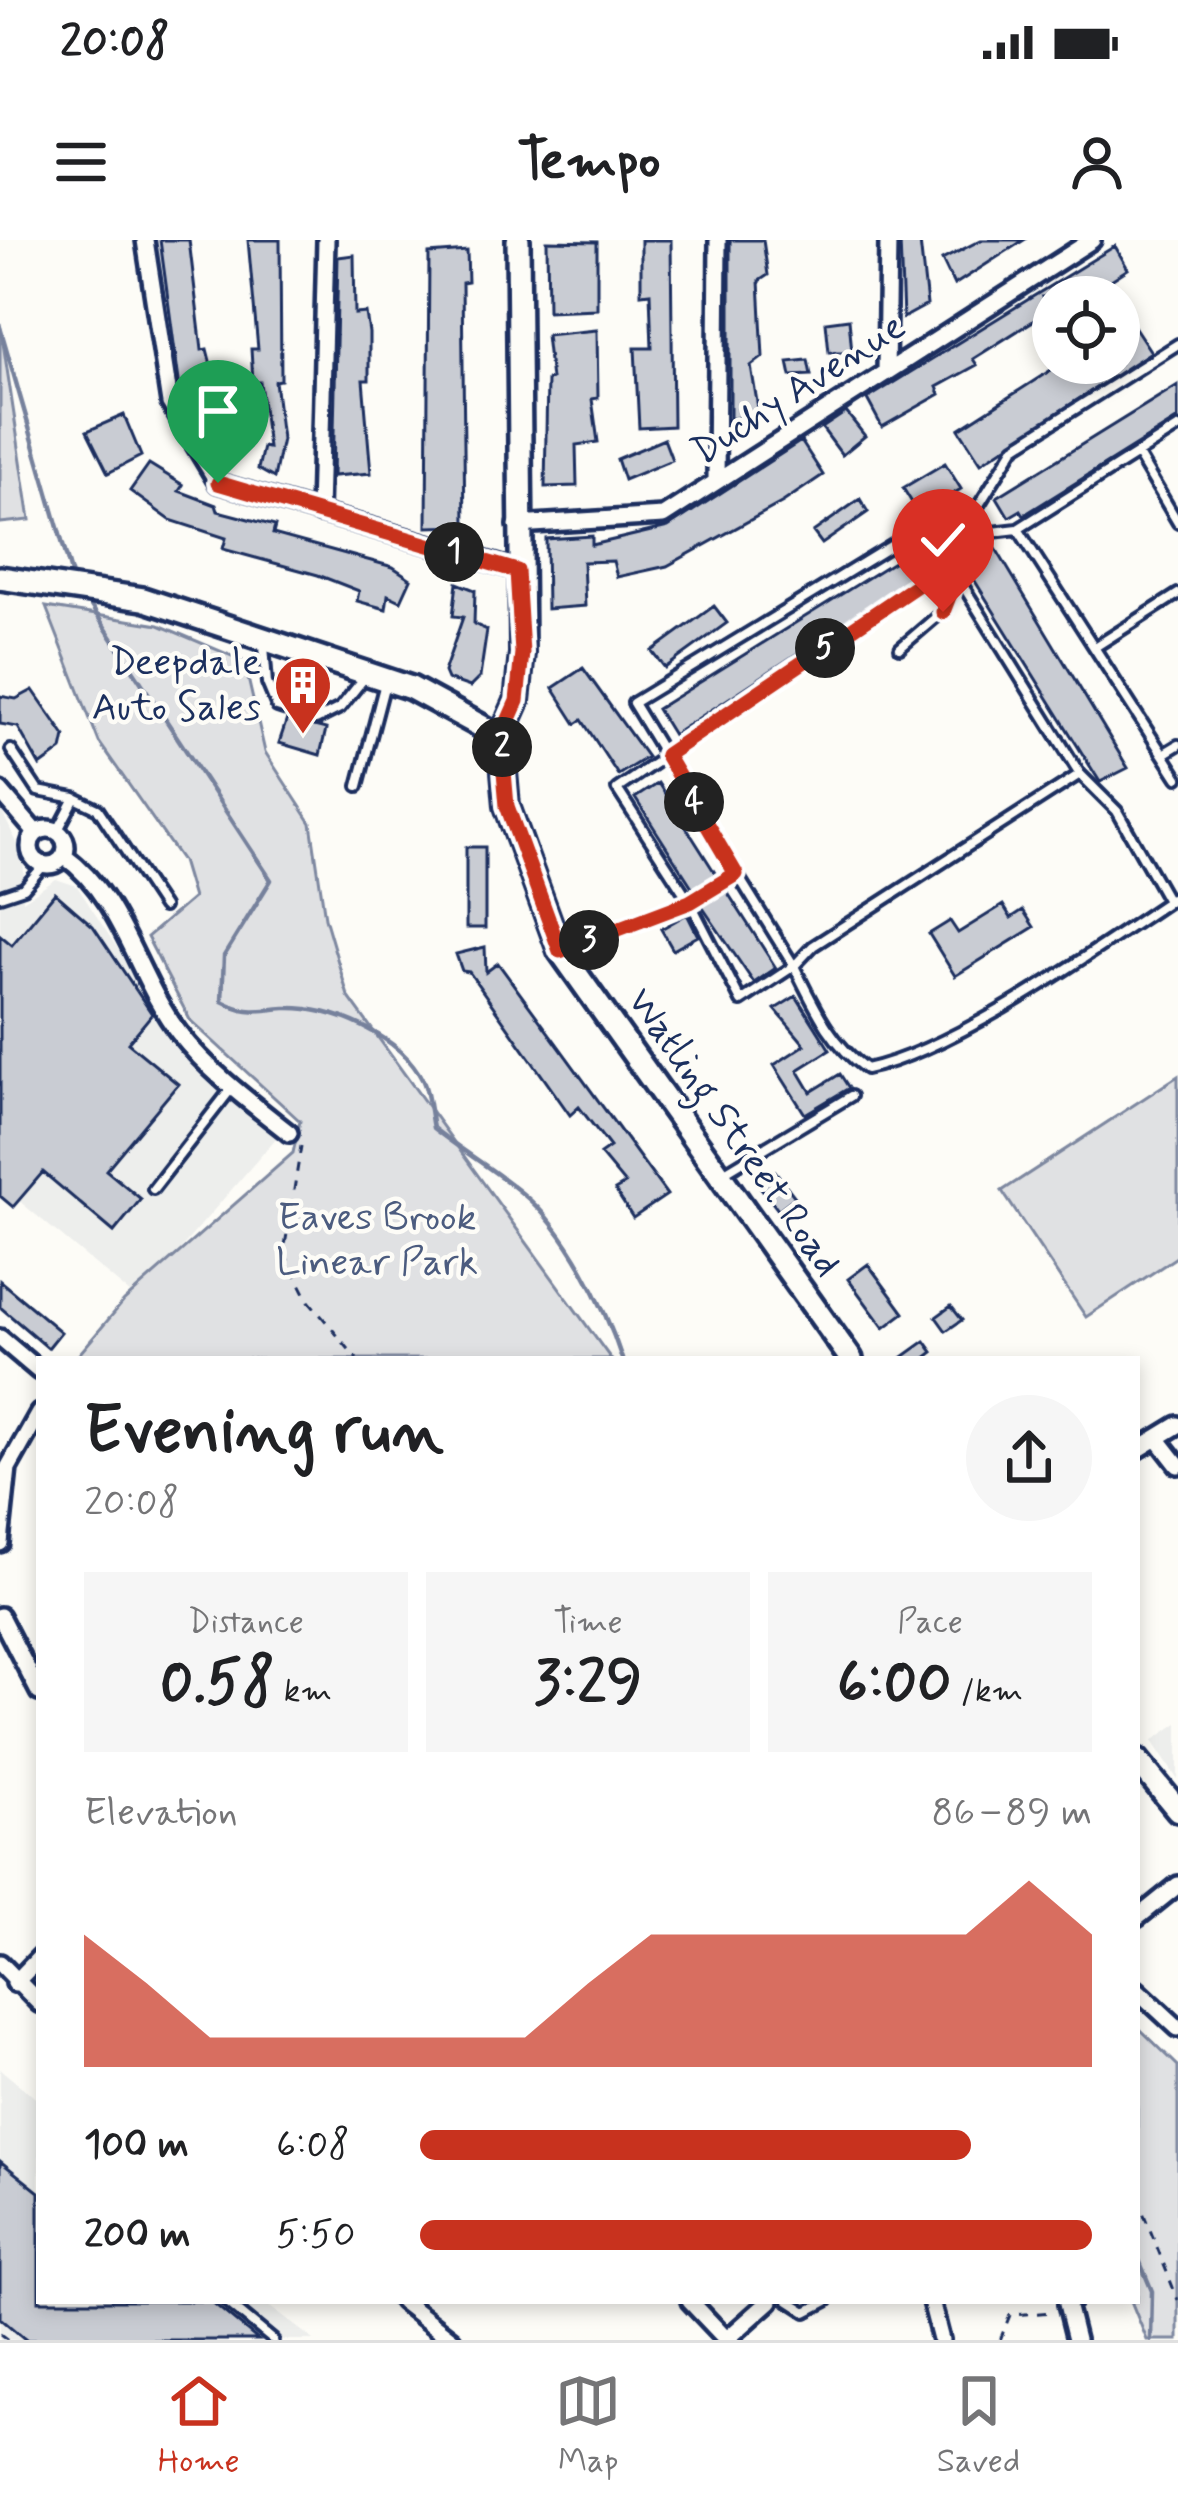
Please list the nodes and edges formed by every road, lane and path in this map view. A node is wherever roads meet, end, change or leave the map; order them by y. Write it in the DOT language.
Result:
graph roads {
  1 [pos="145,240"];
  2 [pos="326,240"];
  3 [pos="518,240"];
  4 [pos="718,240"];
  5 [pos="888,240"];
  6 [pos="1093,240"];
  7 [pos="1178,344"];
  8 [pos="886,373"];
  9 [pos="1178,428"];
  10 [pos="1138,455"];
  11 [pos="716,482"];
  12 [pos="319,513"];
  13 [pos="974,514"];
  14 [pos="1178,523"];
  15 [pos="518,525"];
  16 [pos="1018,529"];
  17 [pos="984,533"];
  18 [pos="951,562"];
  19 [pos="517,571"];
  20 [pos="957,576"];
  21 [pos="6,582"];
  22 [pos="1178,594"];
  23 [pos="264,642"];
  24 [pos="1095,647"];
  25 [pos="900,648"];
  26 [pos="376,679"];
  27 [pos="501,737"];
  28 [pos="1178,745"];
  29 [pos="11,751"];
  30 [pos="1163,754"];
  31 [pos="666,755"];
  32 [pos="1080,774"];
  33 [pos="1178,778"];
  34 [pos="358,786"];
  35 [pos="0,791"];
  36 [pos="75,798"];
  37 [pos="58,832"];
  38 [pos="36,833"];
  39 [pos="64,856"];
  40 [pos="44,865"];
  41 [pos="736,874"];
  42 [pos="1178,895"];
  43 [pos="0,896"];
  44 [pos="1168,901"];
  45 [pos="690,902"];
  46 [pos="163,907"];
  47 [pos="560,951"];
  48 [pos="794,966"];
  49 [pos="232,1088"];
  50 [pos="851,1096"];
  51 [pos="290,1133"];
  52 [pos="719,1176"];
  53 [pos="153,1190"];
  54 [pos="0,1338"];
  55 [pos="355,1356"];
  56 [pos="848,1356"];
  57 [pos="36,1368"];
  58 [pos="36,1418"];
  59 [pos="1178,1425"];
  60 [pos="1157,1438"];
  61 [pos="1140,1448"];
  62 [pos="1178,1466"];
  63 [pos="0,1543"];
  64 [pos="0,1616"];
  65 [pos="36,1686"];
  66 [pos="1140,1764"];
  67 [pos="1178,1810"];
  68 [pos="1178,1886"];
  69 [pos="1140,1910"];
  70 [pos="36,1961"];
  71 [pos="0,1963"];
  72 [pos="15,1983"];
  73 [pos="1140,1993"];
  74 [pos="36,2000"];
  75 [pos="1178,2028"];
  76 [pos="1140,2205"];
  77 [pos="1178,2300"];
  78 [pos="230,2304"];
  79 [pos="406,2304"];
  80 [pos="693,2304"];
  81 [pos="767,2304"];
  82 [pos="794,2304"];
  83 [pos="821,2304"];
  84 [pos="932,2304"];
  85 [pos="1071,2306"];
  86 [pos="0,2334"];
  87 [pos="8,2340"];
  88 [pos="273,2340"];
  89 [pos="452,2340"];
  90 [pos="726,2340"];
  91 [pos="941,2340"];
  92 [pos="1000,2340"];
  93 [pos="1076,2340"];
  1 -- 12 [label="street"];
  2 -- 12 [label="street"];
  3 -- 15 [label="main road, Watling Street Road"];
  4 -- 11 [label="street"];
  5 -- 8 [label="street"];
  6 -- 8 [label="street, Duchy Avenue"];
  7 -- 13 [label="lane"];
  8 -- 11 [label="street, Duchy Avenue"];
  9 -- 10 [label="lane"];
  10 -- 14 [label="lane"];
  10 -- 16 [label="lane"];
  11 -- 15 [label="street, Duchy Avenue"];
  12 -- 19 [label="street"];
  13 -- 17 [label="lane"];
  13 -- 31 [label="lane"];
  15 -- 19 [label="main road, Watling Street Road"];
  16 -- 17 [label="lane"];
  16 -- 24 [label="lane"];
  17 -- 18 [label="lane"];
  18 -- 20 [label="lane"];
  18 -- 31 [label="lane"];
  19 -- 27 [label="main road, Watling Street Road"];
  20 -- 25 [label="lane"];
  20 -- 32 [label="lane"];
  21 -- 23 [label="main road"];
  22 -- 24 [label="lane"];
  23 -- 26 [label="main road"];
  23 -- 26 [label="lane"];
  24 -- 30 [label="lane"];
  26 -- 27 [label="main road"];
  26 -- 34 [label="lane"];
  27 -- 47 [label="main road, Watling Street Road"];
  28 -- 30 [label="lane"];
  29 -- 36 [label="lane"];
  30 -- 33 [label="lane"];
  31 -- 41 [label="lane"];
  31 -- 45 [label="lane"];
  32 -- 44 [label="lane"];
  32 -- 48 [label="lane"];
  35 -- 38 [label="street"];
  36 -- 37 [label="lane"];
  36 -- 46 [label="lane"];
  37 -- 38 [label="street"];
  37 -- 39 [label="street"];
  38 -- 40 [label="street"];
  39 -- 40 [label="street"];
  39 -- 49 [label="street"];
  40 -- 43 [label="lane"];
  41 -- 45 [label="lane"];
  41 -- 48 [label="lane"];
  42 -- 44 [label="lane"];
  44 -- 48 [label="lane"];
  45 -- 47 [label="lane"];
  45 -- 48 [label="lane"];
  47 -- 52 [label="main road, Watling Street Road"];
  49 -- 51 [label="street"];
  49 -- 53 [label="lane"];
  50 -- 52 [label="lane"];
  51 -- 55 [label="path"];
  52 -- 56 [label="main road, Watling Street Road"];
  54 -- 57 [label="street"];
  58 -- 63 [label="street"];
  59 -- 60 [label="street"];
  60 -- 61 [label="street"];
  60 -- 62 [label="street"];
  64 -- 65 [label="street"];
  66 -- 67 [label="main road"];
  68 -- 69 [label="street"];
  70 -- 72 [label="street"];
  71 -- 72 [label="street"];
  72 -- 74 [label="street"];
  73 -- 75 [label="street"];
  76 -- 77 [label="path"];
  78 -- 88 [label="lane"];
  79 -- 89 [label="street"];
  80 -- 90 [label="street"];
  81 -- 90 [label="street"];
  82 -- 83 [label="lane"];
  84 -- 91 [label="street"];
  85 -- 92 [label="path"];
  85 -- 93 [label="street"];
  86 -- 87 [label="path"];
}
